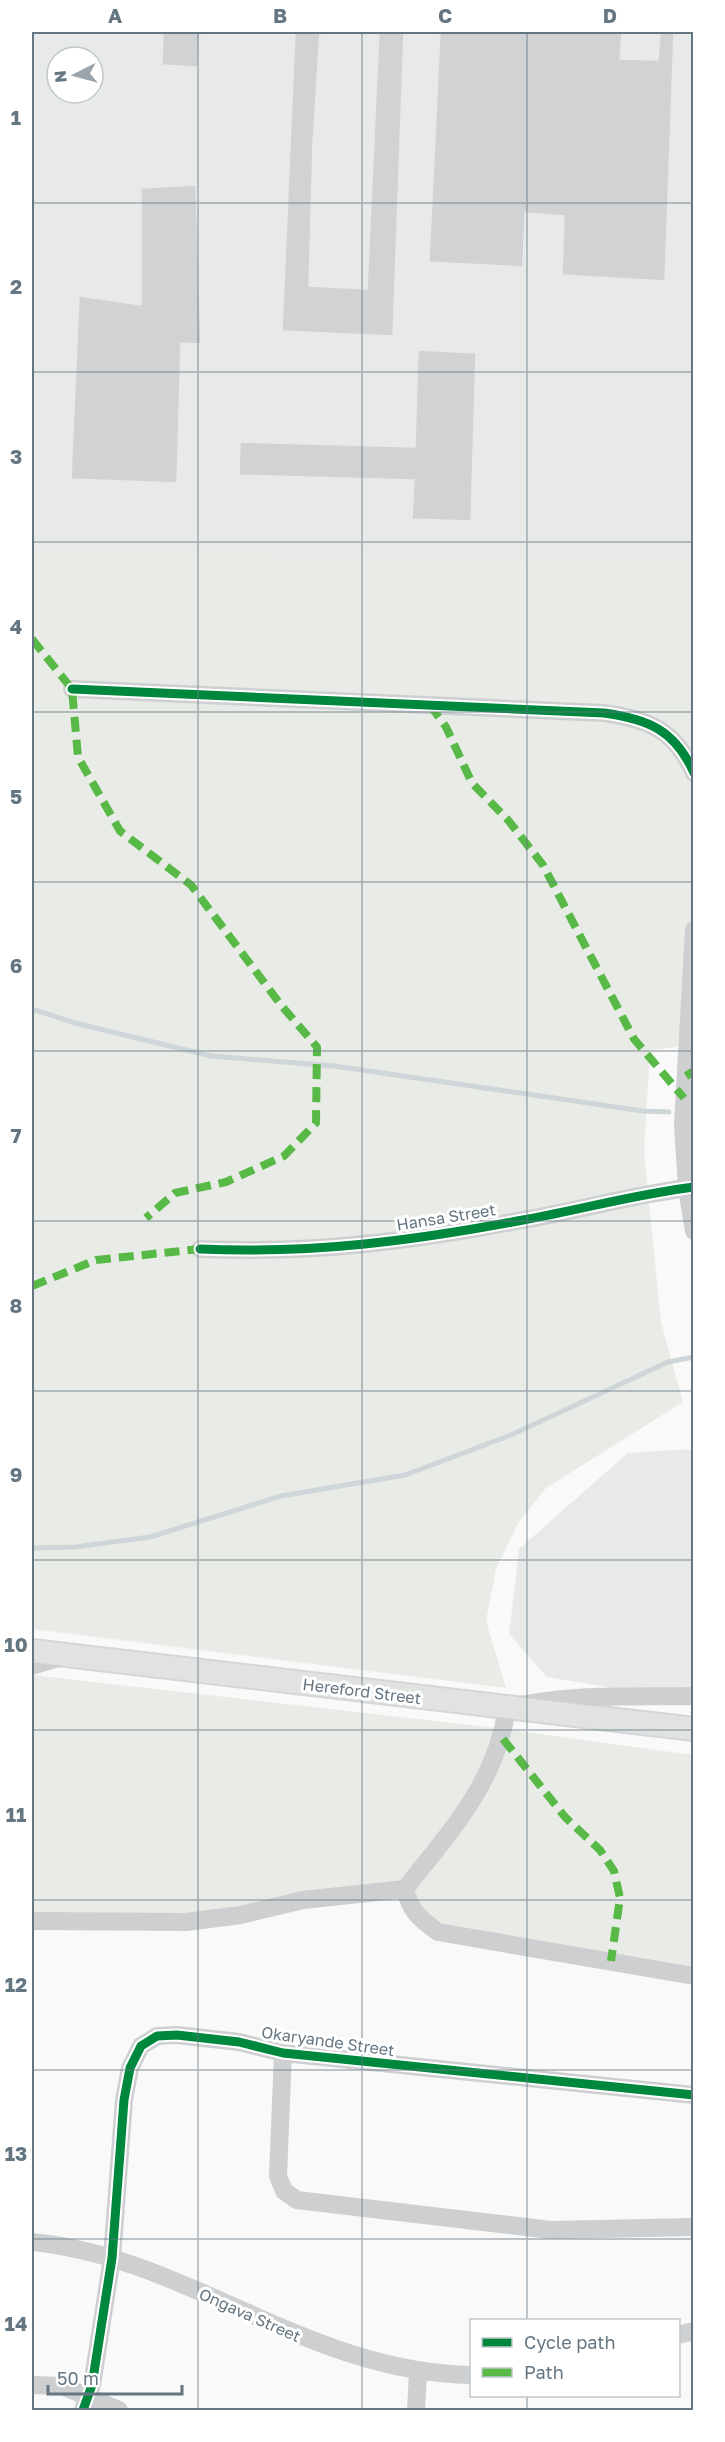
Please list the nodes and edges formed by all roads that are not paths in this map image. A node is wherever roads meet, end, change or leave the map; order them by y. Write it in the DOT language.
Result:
graph roads {
  1 [pos="72,689"];
  2 [pos="693,773"];
  3 [pos="693,930"];
  4 [pos="690,1187"];
  5 [pos="693,1231"];
  6 [pos="200,1249"];
  7 [pos="32,1652"];
  8 [pos="70,1655"];
  9 [pos="32,1666"];
  10 [pos="693,1696"];
  11 [pos="507,1708"];
  12 [pos="693,1729"];
  13 [pos="405,1889"];
  14 [pos="32,1921"];
  15 [pos="693,1976"];
  16 [pos="284,2053"];
  17 [pos="693,2095"];
  18 [pos="693,2227"];
  19 [pos="32,2242"];
  20 [pos="112,2258"];
  21 [pos="418,2373"];
  22 [pos="470,2375"];
  23 [pos="32,2385"];
  24 [pos="85,2403"];
  25 [pos="119,2410"];
  26 [pos="416,2410"];
  1 -- 2 [label="street"];
  3 -- 4 [label="street"];
  4 -- 5 [label="street"];
  4 -- 6 [label="street, Hansa Street"];
  7 -- 8 [label="main road, Hereford Street"];
  8 -- 9 [label="street"];
  8 -- 11 [label="main road, Hereford Street"];
  10 -- 11 [label="street"];
  11 -- 12 [label="main road, Hereford Street"];
  11 -- 13 [label="street"];
  13 -- 14 [label="street"];
  13 -- 15 [label="street"];
  16 -- 17 [label="street, Okaryande Street"];
  16 -- 18 [label="street, Okaryande Street"];
  16 -- 20 [label="street, Okaryande Street"];
  19 -- 20 [label="street, Ongava Street"];
  20 -- 21 [label="street, Ongava Street"];
  20 -- 24 [label="street, Okaryande Street"];
  21 -- 22 [label="street, Ongava Street"];
  21 -- 26 [label="street"];
  23 -- 24 [label="street"];
  24 -- 25 [label="street"];
}
